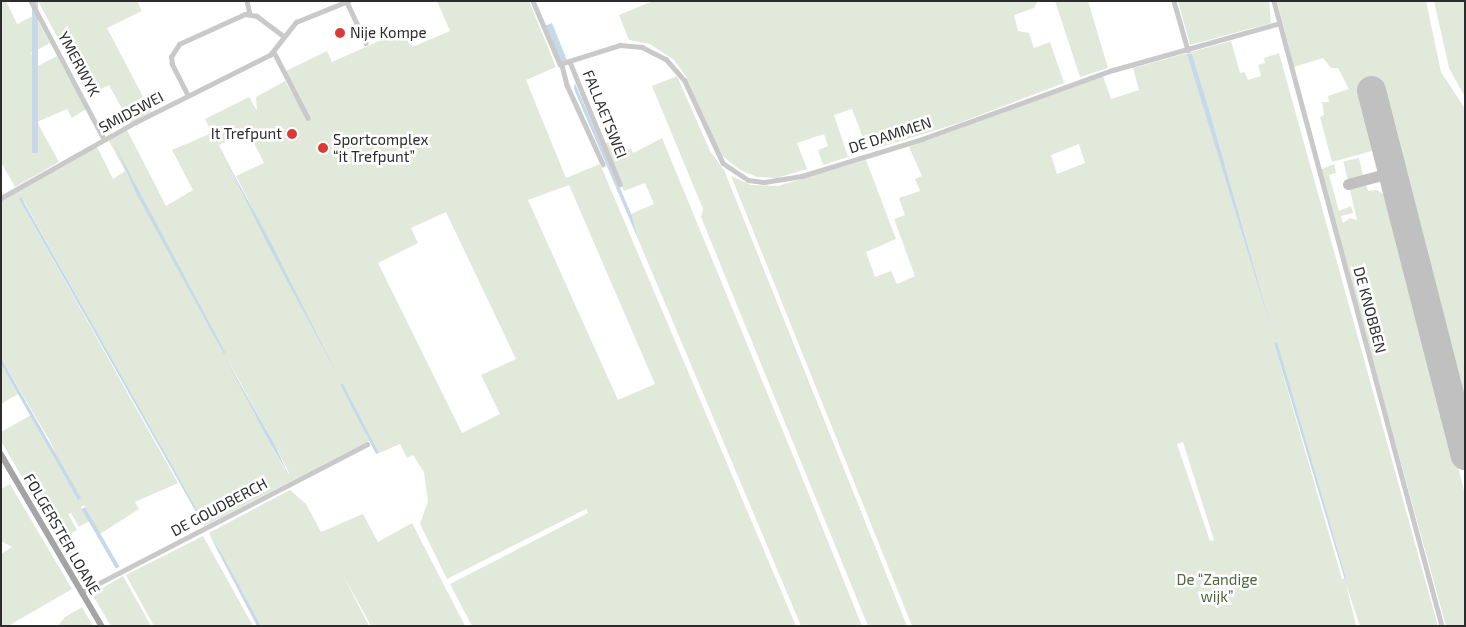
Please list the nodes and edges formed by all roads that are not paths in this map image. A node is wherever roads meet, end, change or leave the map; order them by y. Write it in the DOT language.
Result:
graph roads {
  1 [pos="31,1"];
  2 [pos="248,1"];
  3 [pos="532,1"];
  4 [pos="1174,1"];
  5 [pos="1274,1"];
  6 [pos="345,2"];
  7 [pos="250,14"];
  8 [pos="1277,24"];
  9 [pos="284,36"];
  10 [pos="366,43"];
  11 [pos="1188,50"];
  12 [pos="274,52"];
  13 [pos="570,62"];
  14 [pos="562,65"];
  15 [pos="188,96"];
  16 [pos="308,118"];
  17 [pos="104,139"];
  18 [pos="603,164"];
  19 [pos="620,184"];
  20 [pos="1,198"];
  21 [pos="367,444"];
  22 [pos="1,454"];
  23 [pos="82,592"];
  24 [pos="102,626"];
  25 [pos="1442,626"];
  1 -- 17 [label="street, YMERWYK"];
  2 -- 7 [label="street"];
  3 -- 14 [label="street, FALLAETSWEI"];
  4 -- 11 [label="street"];
  5 -- 8 [label="street, DE KNOBBEN"];
  6 -- 9 [label="street"];
  6 -- 10 [label="street"];
  7 -- 9 [label="street"];
  7 -- 15 [label="street"];
  8 -- 11 [label="street, DE DAMMEN"];
  8 -- 25 [label="street, DE KNOBBEN"];
  9 -- 12 [label="street"];
  11 -- 13 [label="street, DE DAMMEN"];
  12 -- 15 [label="street, SMIDSWEI"];
  12 -- 16 [label="street"];
  13 -- 14 [label="street, FALLAETSWEI"];
  13 -- 19 [label="street, FALLAETSWEI"];
  14 -- 18 [label="street, FALLAETSWEI"];
  15 -- 17 [label="street, SMIDSWEI"];
  17 -- 20 [label="street, SMIDSWEI"];
  21 -- 23 [label="street, DE GOUDBERCH"];
  22 -- 23 [label="main road, FOLGERSTER LOANE"];
  23 -- 24 [label="main road, FOLGERSTER LOANE"];
}
